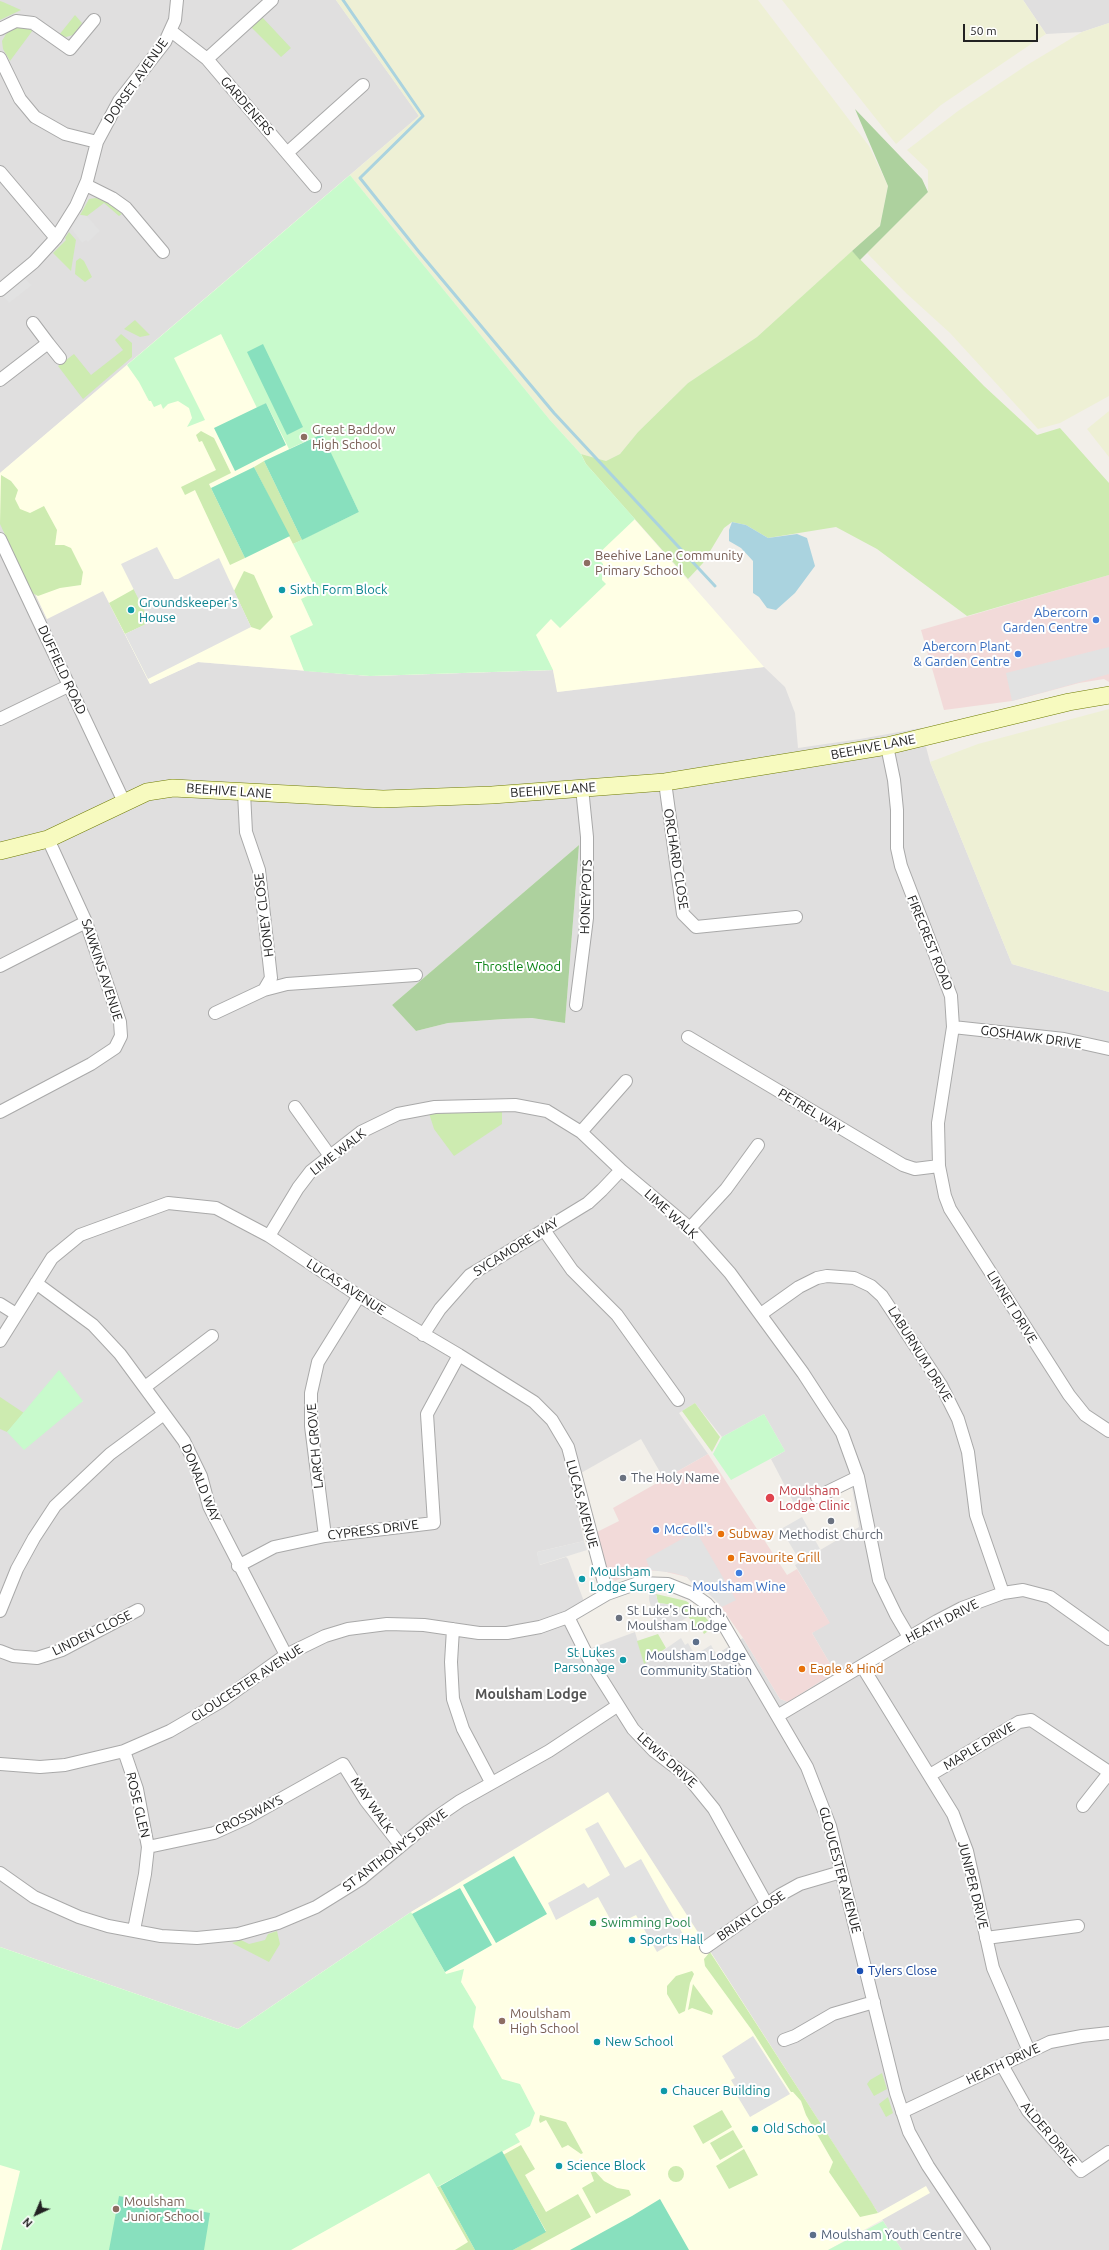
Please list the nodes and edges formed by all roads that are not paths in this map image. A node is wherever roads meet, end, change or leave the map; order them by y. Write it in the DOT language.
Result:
graph roads {
  1 [pos="177,0"];
  2 [pos="272,0"];
  3 [pos="94,20"];
  4 [pos="0,30"];
  5 [pos="171,31"];
  6 [pos="0,58"];
  7 [pos="207,59"];
  8 [pos="363,85"];
  9 [pos="97,142"];
  10 [pos="287,152"];
  11 [pos="0,172"];
  12 [pos="86,185"];
  13 [pos="316,186"];
  14 [pos="56,238"];
  15 [pos="162,252"];
  16 [pos="0,290"];
  17 [pos="33,324"];
  18 [pos="48,343"];
  19 [pos="60,358"];
  20 [pos="0,380"];
  21 [pos="0,539"];
  22 [pos="68,686"];
  23 [pos="1109,695"];
  24 [pos="0,719"];
  25 [pos="887,746"];
  26 [pos="665,782"];
  27 [pos="582,788"];
  28 [pos="244,793"];
  29 [pos="124,802"];
  30 [pos="48,839"];
  31 [pos="0,851"];
  32 [pos="796,917"];
  33 [pos="86,922"];
  34 [pos="0,966"];
  35 [pos="416,975"];
  36 [pos="264,990"];
  37 [pos="576,1005"];
  38 [pos="215,1013"];
  39 [pos="953,1027"];
  40 [pos="688,1037"];
  41 [pos="1109,1049"];
  42 [pos="626,1081"];
  43 [pos="295,1107"];
  44 [pos="0,1112"];
  45 [pos="581,1132"];
  46 [pos="758,1145"];
  47 [pos="330,1156"];
  48 [pos="939,1166"];
  49 [pos="621,1170"];
  50 [pos="690,1228"];
  51 [pos="544,1230"];
  52 [pos="269,1236"];
  53 [pos="36,1283"];
  54 [pos="359,1296"];
  55 [pos="0,1304"];
  56 [pos="16,1314"];
  57 [pos="761,1314"];
  58 [pos="423,1335"];
  59 [pos="212,1336"];
  60 [pos="0,1341"];
  61 [pos="458,1355"];
  62 [pos="145,1387"];
  63 [pos="678,1400"];
  64 [pos="164,1414"];
  65 [pos="1109,1431"];
  66 [pos="858,1477"];
  67 [pos="817,1497"];
  68 [pos="325,1536"];
  69 [pos="238,1566"];
  70 [pos="1003,1593"];
  71 [pos="607,1594"];
  72 [pos="138,1610"];
  73 [pos="0,1611"];
  74 [pos="568,1617"];
  75 [pos="453,1629"];
  76 [pos="909,1637"];
  77 [pos="1109,1638"];
  78 [pos="0,1651"];
  79 [pos="286,1655"];
  80 [pos="862,1666"];
  81 [pos="617,1706"];
  82 [pos="779,1715"];
  83 [pos="124,1751"];
  84 [pos="0,1764"];
  85 [pos="344,1764"];
  86 [pos="1109,1772"];
  87 [pos="930,1775"];
  88 [pos="491,1782"];
  89 [pos="1083,1806"];
  90 [pos="401,1846"];
  91 [pos="148,1847"];
  92 [pos="841,1872"];
  93 [pos="0,1873"];
  94 [pos="766,1903"];
  95 [pos="1078,1926"];
  96 [pos="134,1930"];
  97 [pos="986,1938"];
  98 [pos="706,1947"];
  99 [pos="874,2002"];
  100 [pos="1109,2033"];
  101 [pos="784,2040"];
  102 [pos="1029,2051"];
  103 [pos="1002,2065"];
  104 [pos="902,2112"];
  105 [pos="1109,2152"];
  106 [pos="984,2250"];
  1 -- 5 [label="street, DORSET AVENUE"];
  2 -- 7 [label="street"];
  3 -- 4 [label="street"];
  5 -- 7 [label="street, GARDENERS"];
  5 -- 9 [label="street, DORSET AVENUE"];
  6 -- 9 [label="street"];
  7 -- 10 [label="street, GARDENERS"];
  8 -- 10 [label="street"];
  9 -- 12 [label="street, DORSET AVENUE"];
  10 -- 13 [label="street, GARDENERS"];
  11 -- 14 [label="street"];
  12 -- 14 [label="street, DORSET AVENUE"];
  12 -- 15 [label="street"];
  14 -- 16 [label="street, DORSET AVENUE"];
  17 -- 18 [label="street"];
  18 -- 19 [label="street"];
  18 -- 20 [label="street"];
  21 -- 22 [label="street, DUFFIELD ROAD"];
  22 -- 24 [label="street"];
  22 -- 29 [label="street, DUFFIELD ROAD"];
  23 -- 25 [label="main road, BEEHIVE LANE"];
  25 -- 26 [label="main road, BEEHIVE LANE"];
  25 -- 39 [label="street, FIRECREST ROAD"];
  26 -- 27 [label="main road, BEEHIVE LANE"];
  26 -- 32 [label="street, ORCHARD CLOSE"];
  27 -- 28 [label="main road, BEEHIVE LANE"];
  27 -- 37 [label="street, HONEYPOTS"];
  28 -- 29 [label="main road, BEEHIVE LANE"];
  28 -- 36 [label="street, HONEY CLOSE"];
  29 -- 30 [label="main road, BEEHIVE LANE"];
  30 -- 31 [label="main road, BEEHIVE LANE"];
  30 -- 33 [label="street, SAWKINS AVENUE"];
  33 -- 34 [label="street"];
  33 -- 44 [label="street, SAWKINS AVENUE"];
  35 -- 36 [label="street"];
  36 -- 38 [label="street"];
  39 -- 41 [label="street, GOSHAWK DRIVE"];
  39 -- 48 [label="street, FIRECREST ROAD"];
  40 -- 48 [label="street, PETREL WAY"];
  42 -- 45 [label="street"];
  43 -- 47 [label="street"];
  45 -- 47 [label="street, LIME WALK"];
  45 -- 49 [label="street, LIME WALK"];
  46 -- 50 [label="street"];
  47 -- 52 [label="street, LIME WALK"];
  48 -- 65 [label="street, LINNET DRIVE"];
  49 -- 50 [label="street, LIME WALK"];
  49 -- 51 [label="street, SYCAMORE WAY"];
  50 -- 57 [label="street, LIME WALK"];
  51 -- 58 [label="street, SYCAMORE WAY"];
  51 -- 63 [label="street"];
  52 -- 53 [label="street, LUCAS AVENUE"];
  52 -- 54 [label="street, LUCAS AVENUE"];
  53 -- 56 [label="street, LUCAS AVENUE"];
  53 -- 62 [label="street, DONALD WAY"];
  54 -- 58 [label="street, LUCAS AVENUE"];
  54 -- 68 [label="street, LARCH GROVE"];
  55 -- 56 [label="street"];
  56 -- 60 [label="street, LUCAS AVENUE"];
  57 -- 66 [label="street, LIME WALK"];
  57 -- 70 [label="street, LABURNUM DRIVE"];
  58 -- 61 [label="street, LUCAS AVENUE"];
  59 -- 62 [label="street"];
  61 -- 68 [label="street, CYPRESS DRIVE"];
  61 -- 71 [label="street, LUCAS AVENUE"];
  62 -- 64 [label="street, DONALD WAY"];
  64 -- 69 [label="street, DONALD WAY"];
  64 -- 73 [label="street"];
  66 -- 67 [label="street"];
  66 -- 76 [label="street, LIME WALK"];
  68 -- 69 [label="street, CYPRESS DRIVE"];
  69 -- 79 [label="street, DONALD WAY"];
  70 -- 76 [label="street, HEATH DRIVE"];
  70 -- 77 [label="street, HEATH DRIVE"];
  71 -- 74 [label="street, GLOUCESTER AVENUE"];
  71 -- 82 [label="street, GLOUCESTER AVENUE"];
  72 -- 78 [label="street, LINDEN CLOSE"];
  74 -- 75 [label="street, GLOUCESTER AVENUE"];
  74 -- 81 [label="street, LEWIS DRIVE"];
  75 -- 79 [label="street, GLOUCESTER AVENUE"];
  75 -- 88 [label="street"];
  76 -- 80 [label="street, HEATH DRIVE"];
  79 -- 83 [label="street, GLOUCESTER AVENUE"];
  80 -- 82 [label="street, HEATH DRIVE"];
  80 -- 87 [label="street, JUNIPER DRIVE"];
  81 -- 88 [label="street, ST ANTHONY'S DRIVE"];
  81 -- 94 [label="street, LEWIS DRIVE"];
  82 -- 92 [label="street, GLOUCESTER AVENUE"];
  83 -- 84 [label="street, GLOUCESTER AVENUE"];
  83 -- 91 [label="street, ROSE GLEN"];
  85 -- 90 [label="street, MAY WALK"];
  85 -- 91 [label="street, CROSSWAYS"];
  86 -- 87 [label="street, MAPLE DRIVE"];
  86 -- 89 [label="street"];
  87 -- 97 [label="street, JUNIPER DRIVE"];
  88 -- 90 [label="street, ST ANTHONY'S DRIVE"];
  90 -- 96 [label="street, ST ANTHONY'S DRIVE"];
  91 -- 96 [label="street, ROSE GLEN"];
  92 -- 94 [label="street, BRIAN CLOSE"];
  92 -- 99 [label="street, GLOUCESTER AVENUE"];
  93 -- 96 [label="street, ST ANTHONY'S DRIVE"];
  94 -- 98 [label="street, BRIAN CLOSE"];
  95 -- 97 [label="street"];
  97 -- 102 [label="street, JUNIPER DRIVE"];
  99 -- 101 [label="street"];
  99 -- 104 [label="street, GLOUCESTER AVENUE"];
  100 -- 102 [label="street, HEATH DRIVE"];
  102 -- 103 [label="street, HEATH DRIVE"];
  103 -- 104 [label="street, HEATH DRIVE"];
  103 -- 105 [label="street, ALDER DRIVE"];
  104 -- 106 [label="street, GLOUCESTER AVENUE"];
}
